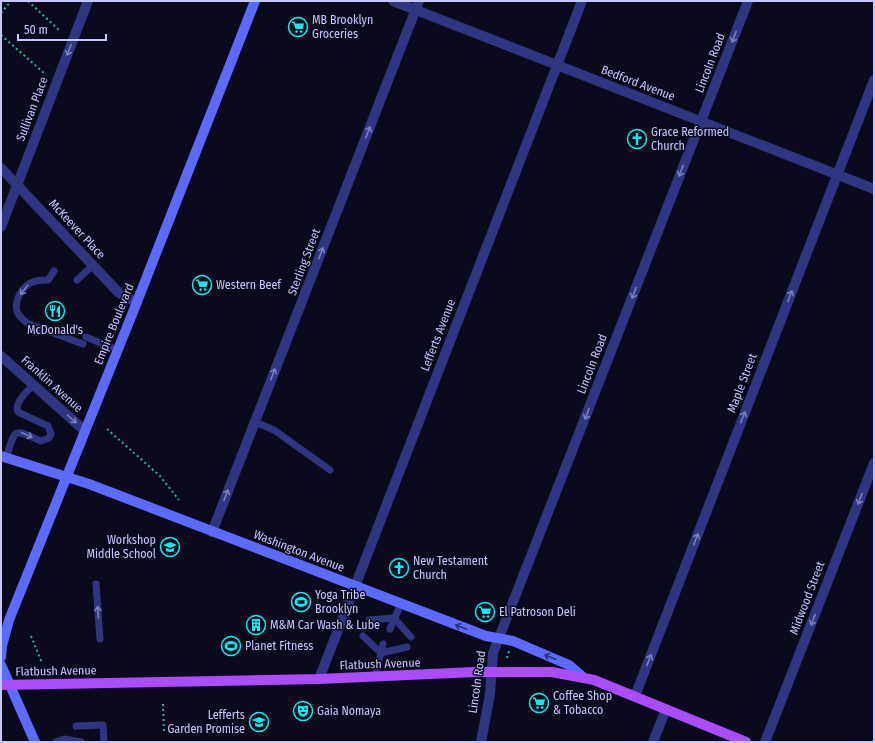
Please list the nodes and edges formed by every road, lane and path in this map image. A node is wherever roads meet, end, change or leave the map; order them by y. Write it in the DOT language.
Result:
graph roads {
  1 [pos="11,1"];
  2 [pos="28,1"];
  3 [pos="88,1"];
  4 [pos="255,1"];
  5 [pos="393,1"];
  6 [pos="582,1"];
  7 [pos="748,1"];
  8 [pos="418,6"];
  9 [pos="1,13"];
  10 [pos="60,31"];
  11 [pos="1,35"];
  12 [pos="557,66"];
  13 [pos="44,73"];
  14 [pos="874,80"];
  15 [pos="701,122"];
  16 [pos="1,168"];
  17 [pos="837,174"];
  18 [pos="17,185"];
  19 [pos="874,189"];
  20 [pos="1,227"];
  21 [pos="93,266"];
  22 [pos="54,271"];
  23 [pos="77,280"];
  24 [pos="137,303"];
  25 [pos="118,350"];
  26 [pos="1,356"];
  27 [pos="34,384"];
  28 [pos="255,422"];
  29 [pos="107,429"];
  30 [pos="85,431"];
  31 [pos="3,457"];
  32 [pos="874,463"];
  33 [pos="330,470"];
  34 [pos="67,476"];
  35 [pos="179,500"];
  36 [pos="212,532"];
  37 [pos="96,584"];
  38 [pos="354,586"];
  39 [pos="400,604"];
  40 [pos="394,618"];
  41 [pos="372,622"];
  42 [pos="390,628"];
  43 [pos="402,634"];
  44 [pos="31,636"];
  45 [pos="411,637"];
  46 [pos="366,638"];
  47 [pos="498,639"];
  48 [pos="100,640"];
  49 [pos="383,644"];
  50 [pos="397,646"];
  51 [pos="407,647"];
  52 [pos="381,653"];
  53 [pos="1,657"];
  54 [pos="42,663"];
  55 [pos="1,665"];
  56 [pos="491,672"];
  57 [pos="375,677"];
  58 [pos="583,677"];
  59 [pos="319,679"];
  60 [pos="5,685"];
  61 [pos="635,696"];
  62 [pos="163,704"];
  63 [pos="666,709"];
  64 [pos="76,726"];
  65 [pos="164,731"];
  66 [pos="35,742"];
  67 [pos="56,742"];
  68 [pos="81,742"];
  69 [pos="104,742"];
  70 [pos="481,742"];
  71 [pos="653,742"];
  72 [pos="746,742"];
  73 [pos="765,742"];
  1 -- 9 [label="path"];
  2 -- 10 [label="path"];
  3 -- 18 [label="street, Sullivan Place, one-way"];
  4 -- 24 [label="main road, Empire Boulevard"];
  5 -- 8 [label="street, Bedford Avenue"];
  6 -- 12 [label="street, Lefferts Avenue"];
  7 -- 15 [label="street, Lincoln Road, one-way"];
  8 -- 12 [label="street, Bedford Avenue"];
  28 -- 8 [label="street, Sterling Street, one-way"];
  11 -- 13 [label="path"];
  12 -- 15 [label="street, Bedford Avenue"];
  12 -- 38 [label="street, Lefferts Avenue"];
  14 -- 17 [label="street, Maple Street"];
  15 -- 17 [label="street, Bedford Avenue"];
  15 -- 47 [label="street, Lincoln Road, one-way"];
  16 -- 18 [label="street, McKeever Place"];
  17 -- 19 [label="street, Bedford Avenue"];
  61 -- 17 [label="street, Maple Street, one-way"];
  18 -- 20 [label="street, Sullivan Place"];
  18 -- 21 [label="street, McKeever Place"];
  21 -- 23 [label="lane"];
  21 -- 24 [label="street, McKeever Place"];
  22 -- 25 [label="lane, one-way"];
  24 -- 25 [label="main road, Empire Boulevard"];
  25 -- 30 [label="main road, Empire Boulevard"];
  26 -- 27 [label="street, Franklin Avenue"];
  27 -- 30 [label="street, Franklin Avenue, one-way"];
  31 -- 27 [label="lane, one-way"];
  28 -- 33 [label="lane"];
  36 -- 28 [label="street, Sterling Street, one-way"];
  29 -- 35 [label="path"];
  30 -- 34 [label="main road, Empire Boulevard"];
  31 -- 34 [label="main road, Washington Avenue"];
  32 -- 73 [label="street, Midwood Street, one-way"];
  34 -- 36 [label="main road, Washington Avenue"];
  34 -- 53 [label="main road, Empire Boulevard"];
  36 -- 38 [label="main road, Washington Avenue"];
  48 -- 37 [label="lane, one-way"];
  38 -- 39 [label="main road, Washington Avenue"];
  38 -- 59 [label="street, Lefferts Avenue"];
  39 -- 40 [label="lane"];
  47 -- 39 [label="main road, Washington Avenue, one-way"];
  40 -- 41 [label="lane"];
  40 -- 42 [label="lane"];
  40 -- 43 [label="lane"];
  40 -- 45 [label="lane"];
  44 -- 54 [label="path"];
  46 -- 52 [label="lane"];
  47 -- 56 [label="street, Lincoln Road"];
  58 -- 47 [label="main road, Washington Avenue, one-way"];
  49 -- 52 [label="lane"];
  50 -- 52 [label="lane"];
  51 -- 52 [label="lane"];
  52 -- 57 [label="lane"];
  55 -- 60 [label="main road"];
  56 -- 57 [label="main road, Flatbush Avenue"];
  56 -- 58 [label="main road, Flatbush Avenue"];
  56 -- 70 [label="street, Lincoln Road"];
  57 -- 59 [label="main road, Flatbush Avenue"];
  58 -- 61 [label="main road, Flatbush Avenue"];
  59 -- 60 [label="main road, Flatbush Avenue"];
  60 -- 66 [label="main road"];
  61 -- 63 [label="main road, Flatbush Avenue"];
  62 -- 65 [label="path"];
  63 -- 71 [label="street"];
  63 -- 72 [label="main road, Flatbush Avenue"];
  64 -- 69 [label="lane"];
  67 -- 68 [label="lane"];
}
